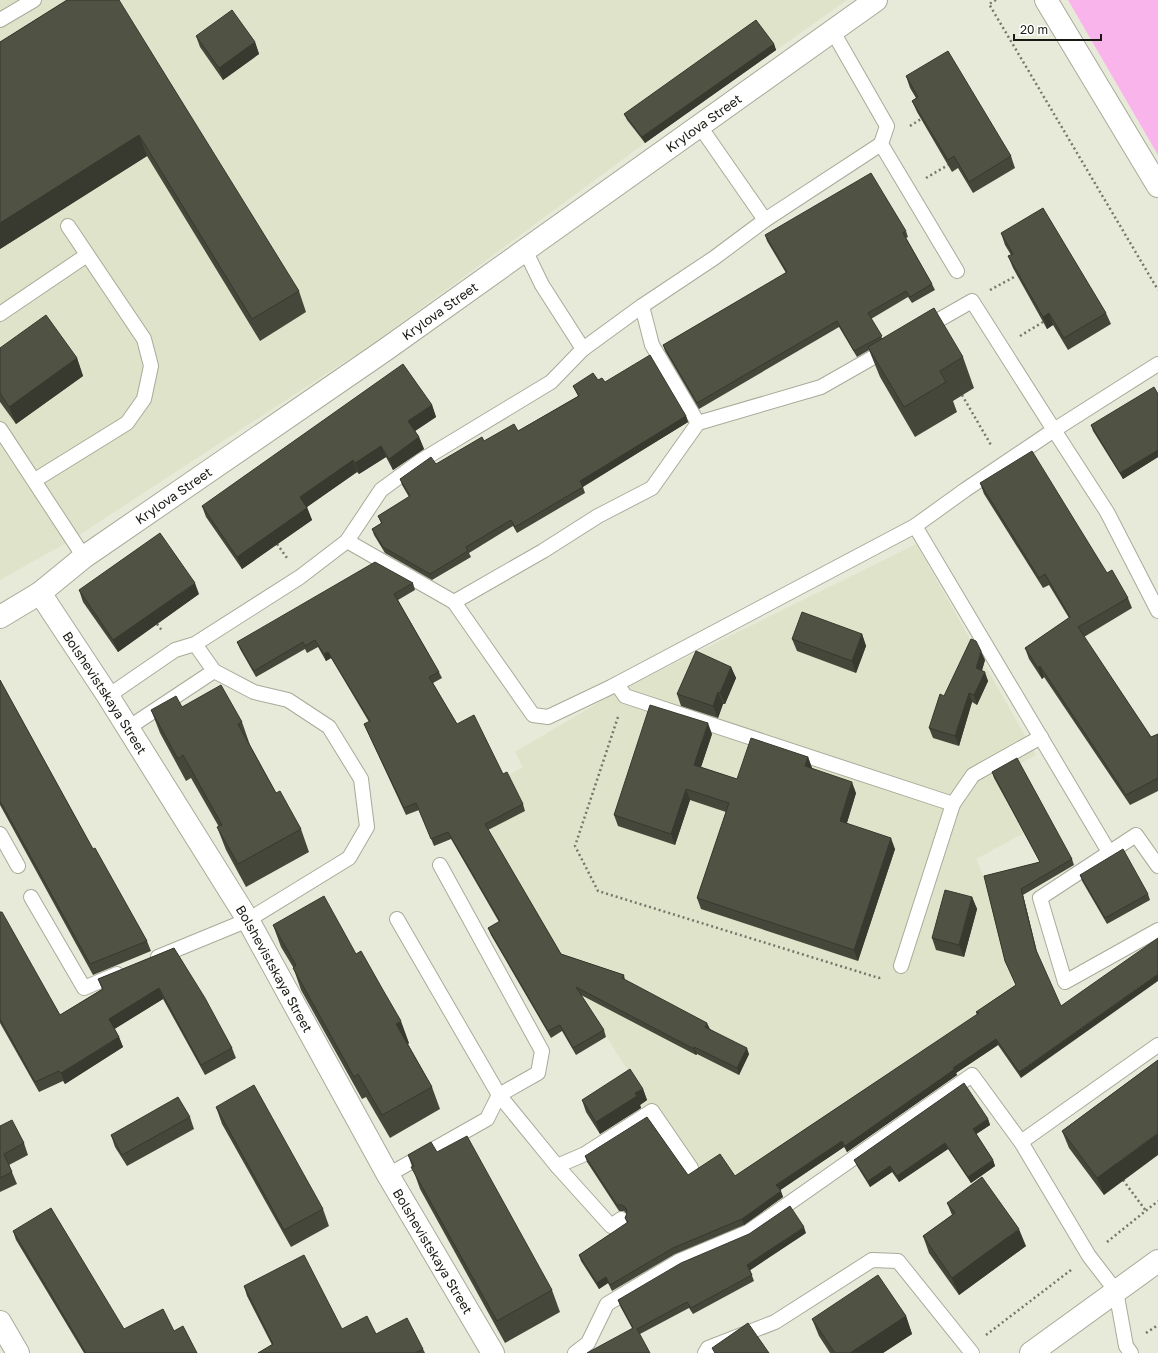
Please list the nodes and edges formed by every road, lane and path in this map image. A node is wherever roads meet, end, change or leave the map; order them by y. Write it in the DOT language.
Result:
graph roads {
  1 [pos="34,0"];
  2 [pos="876,0"];
  3 [pos="996,0"];
  4 [pos="1046,0"];
  5 [pos="0,20"];
  6 [pos="832,30"];
  7 [pos="700,125"];
  8 [pos="881,144"];
  9 [pos="1158,186"];
  10 [pos="764,220"];
  11 [pos="68,226"];
  12 [pos="525,250"];
  13 [pos="87,255"];
  14 [pos="957,271"];
  15 [pos="1016,276"];
  16 [pos="1158,290"];
  17 [pos="972,301"];
  18 [pos="642,306"];
  19 [pos="0,314"];
  20 [pos="1043,322"];
  21 [pos="1001,347"];
  22 [pos="583,349"];
  23 [pos="1158,364"];
  24 [pos="962,395"];
  25 [pos="698,423"];
  26 [pos="0,429"];
  27 [pos="1054,430"];
  28 [pos="1003,464"];
  29 [pos="35,480"];
  30 [pos="916,526"];
  31 [pos="347,542"];
  32 [pos="84,557"];
  33 [pos="40,593"];
  34 [pos="454,602"];
  35 [pos="1158,611"];
  36 [pos="0,616"];
  37 [pos="195,644"];
  38 [pos="214,671"];
  39 [pos="617,684"];
  40 [pos="108,696"];
  41 [pos="625,696"];
  42 [pos="128,728"];
  43 [pos="1041,737"];
  44 [pos="953,804"];
  45 [pos="0,834"];
  46 [pos="1109,852"];
  47 [pos="440,865"];
  48 [pos="18,866"];
  49 [pos="1158,866"];
  50 [pos="31,897"];
  51 [pos="397,919"];
  52 [pos="248,920"];
  53 [pos="1158,930"];
  54 [pos="148,961"];
  55 [pos="901,966"];
  56 [pos="127,970"];
  57 [pos="1158,1045"];
  58 [pos="499,1095"];
  59 [pos="1021,1142"];
  60 [pos="557,1166"];
  61 [pos="691,1168"];
  62 [pos="388,1175"];
  63 [pos="1123,1180"];
  64 [pos="1158,1201"];
  65 [pos="1146,1211"];
  66 [pos="621,1219"];
  67 [pos="1089,1256"];
  68 [pos="1158,1261"];
  69 [pos="1116,1291"];
  70 [pos="0,1322"];
  71 [pos="970,1351"];
  72 [pos="489,1352"];
  73 [pos="18,1353"];
  74 [pos="575,1353"];
  75 [pos="705,1353"];
  76 [pos="1031,1353"];
  77 [pos="1131,1353"];
  1 -- 5 [label="lane"];
  2 -- 6 [label="street, Krylova Street"];
  3 -- 16 [label="path"];
  4 -- 9 [label="street"];
  6 -- 7 [label="street, Krylova Street"];
  6 -- 8 [label="lane"];
  7 -- 10 [label="lane"];
  7 -- 12 [label="street, Krylova Street"];
  8 -- 10 [label="lane"];
  8 -- 14 [label="lane"];
  10 -- 18 [label="lane"];
  11 -- 13 [label="lane"];
  12 -- 22 [label="lane"];
  12 -- 32 [label="street, Krylova Street"];
  13 -- 19 [label="lane"];
  13 -- 29 [label="lane"];
  15 -- 17 [label="path"];
  17 -- 21 [label="lane"];
  17 -- 25 [label="lane"];
  18 -- 22 [label="lane"];
  18 -- 25 [label="lane"];
  20 -- 21 [label="path"];
  21 -- 27 [label="lane"];
  22 -- 31 [label="lane"];
  23 -- 27 [label="lane"];
  24 -- 28 [label="path"];
  25 -- 34 [label="lane"];
  26 -- 29 [label="lane"];
  27 -- 28 [label="lane"];
  27 -- 35 [label="lane"];
  28 -- 30 [label="lane"];
  29 -- 32 [label="lane"];
  30 -- 39 [label="lane"];
  30 -- 43 [label="lane"];
  31 -- 34 [label="lane"];
  31 -- 37 [label="lane"];
  32 -- 33 [label="street, Krylova Street"];
  33 -- 36 [label="street, Krylova Street"];
  33 -- 40 [label="street, Bolshevistskaya Street"];
  34 -- 39 [label="lane"];
  37 -- 38 [label="lane"];
  37 -- 40 [label="lane"];
  38 -- 42 [label="lane"];
  38 -- 52 [label="lane"];
  39 -- 41 [label="lane"];
  40 -- 42 [label="street, Bolshevistskaya Street"];
  41 -- 44 [label="lane"];
  41 -- 55 [label="path"];
  42 -- 52 [label="street, Bolshevistskaya Street"];
  43 -- 44 [label="lane"];
  43 -- 46 [label="lane"];
  44 -- 55 [label="lane"];
  45 -- 48 [label="lane"];
  46 -- 49 [label="lane"];
  46 -- 53 [label="lane"];
  47 -- 58 [label="lane"];
  50 -- 56 [label="lane"];
  51 -- 58 [label="lane"];
  52 -- 54 [label="lane"];
  52 -- 62 [label="street, Bolshevistskaya Street"];
  57 -- 59 [label="lane"];
  58 -- 60 [label="lane"];
  58 -- 62 [label="lane"];
  59 -- 67 [label="lane"];
  59 -- 74 [label="lane"];
  60 -- 61 [label="lane"];
  60 -- 66 [label="lane"];
  62 -- 72 [label="street, Bolshevistskaya Street"];
  63 -- 65 [label="path"];
  64 -- 65 [label="path"];
  65 -- 67 [label="path"];
  67 -- 69 [label="lane"];
  67 -- 71 [label="path"];
  68 -- 69 [label="street"];
  69 -- 76 [label="street"];
  69 -- 77 [label="lane"];
  70 -- 73 [label="street"];
  71 -- 75 [label="lane"];
}
